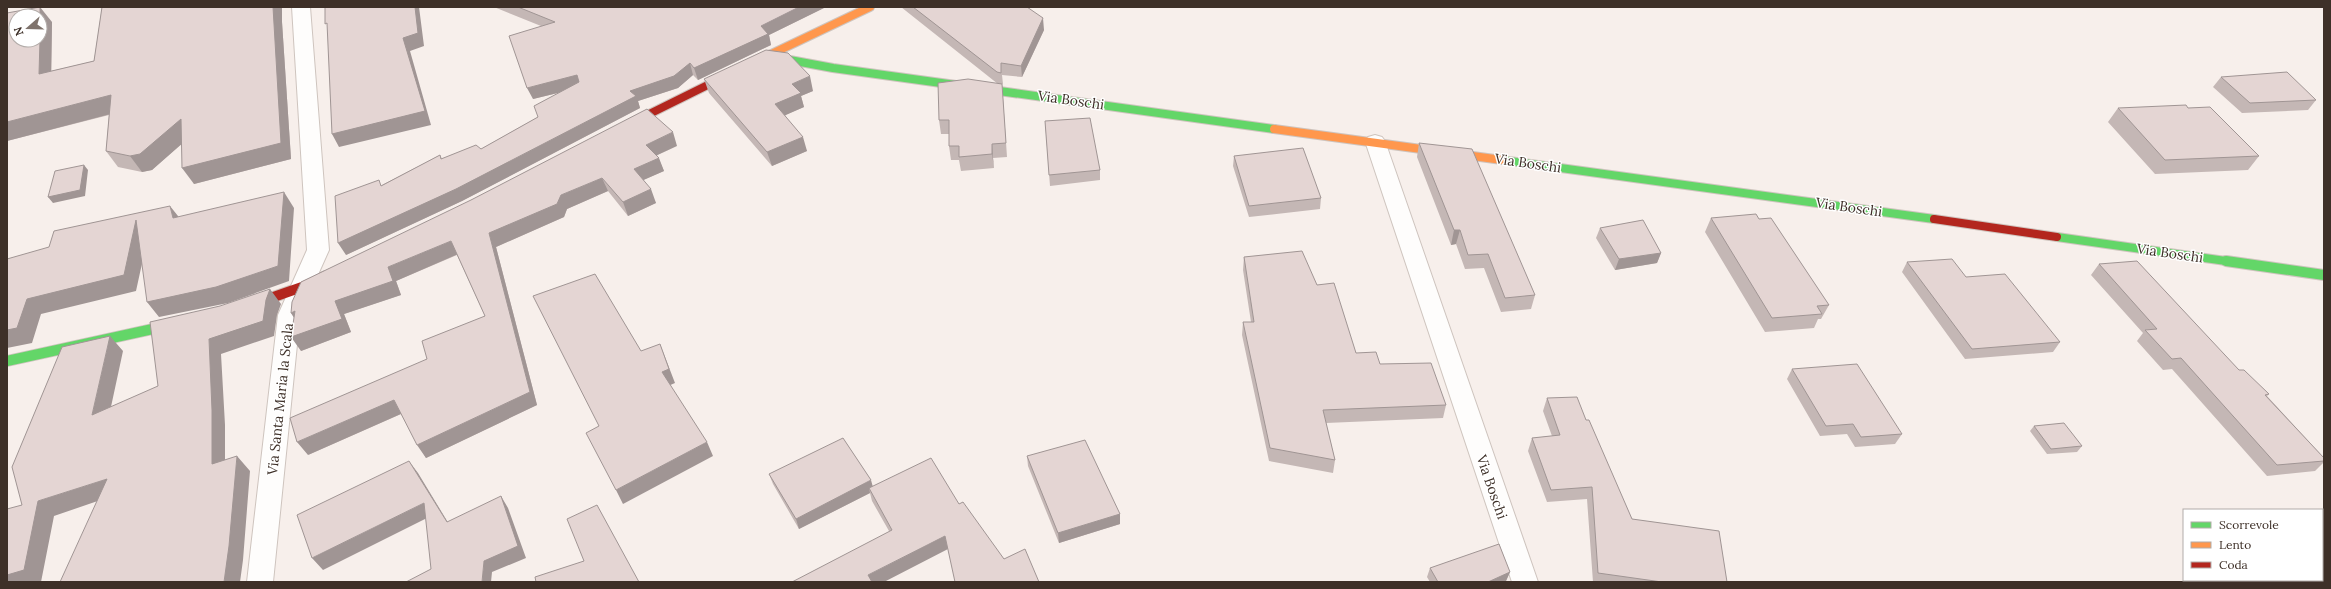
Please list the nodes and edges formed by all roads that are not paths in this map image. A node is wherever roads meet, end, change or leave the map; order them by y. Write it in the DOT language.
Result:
graph roads {
  1 [pos="301,7"];
  2 [pos="870,7"];
  3 [pos="768,56"];
  4 [pos="754,63"];
  5 [pos="739,69"];
  6 [pos="615,131"];
  7 [pos="1375,141"];
  8 [pos="337,270"];
  9 [pos="2324,275"];
  10 [pos="302,287"];
  11 [pos="238,309"];
  12 [pos="192,320"];
  13 [pos="7,361"];
  14 [pos="260,582"];
  15 [pos="1525,582"];
  1 -- 10 [label="street, Via Santa Maria la Scala"];
  2 -- 3 [label="street"];
  3 -- 4 [label="street"];
  3 -- 7 [label="street, Via Boschi"];
  5 -- 6 [label="street"];
  7 -- 9 [label="street, Via Boschi"];
  7 -- 15 [label="street, Via Boschi"];
  8 -- 10 [label="street"];
  10 -- 11 [label="street"];
  10 -- 14 [label="street, Via Santa Maria la Scala"];
  12 -- 13 [label="street"];
}
